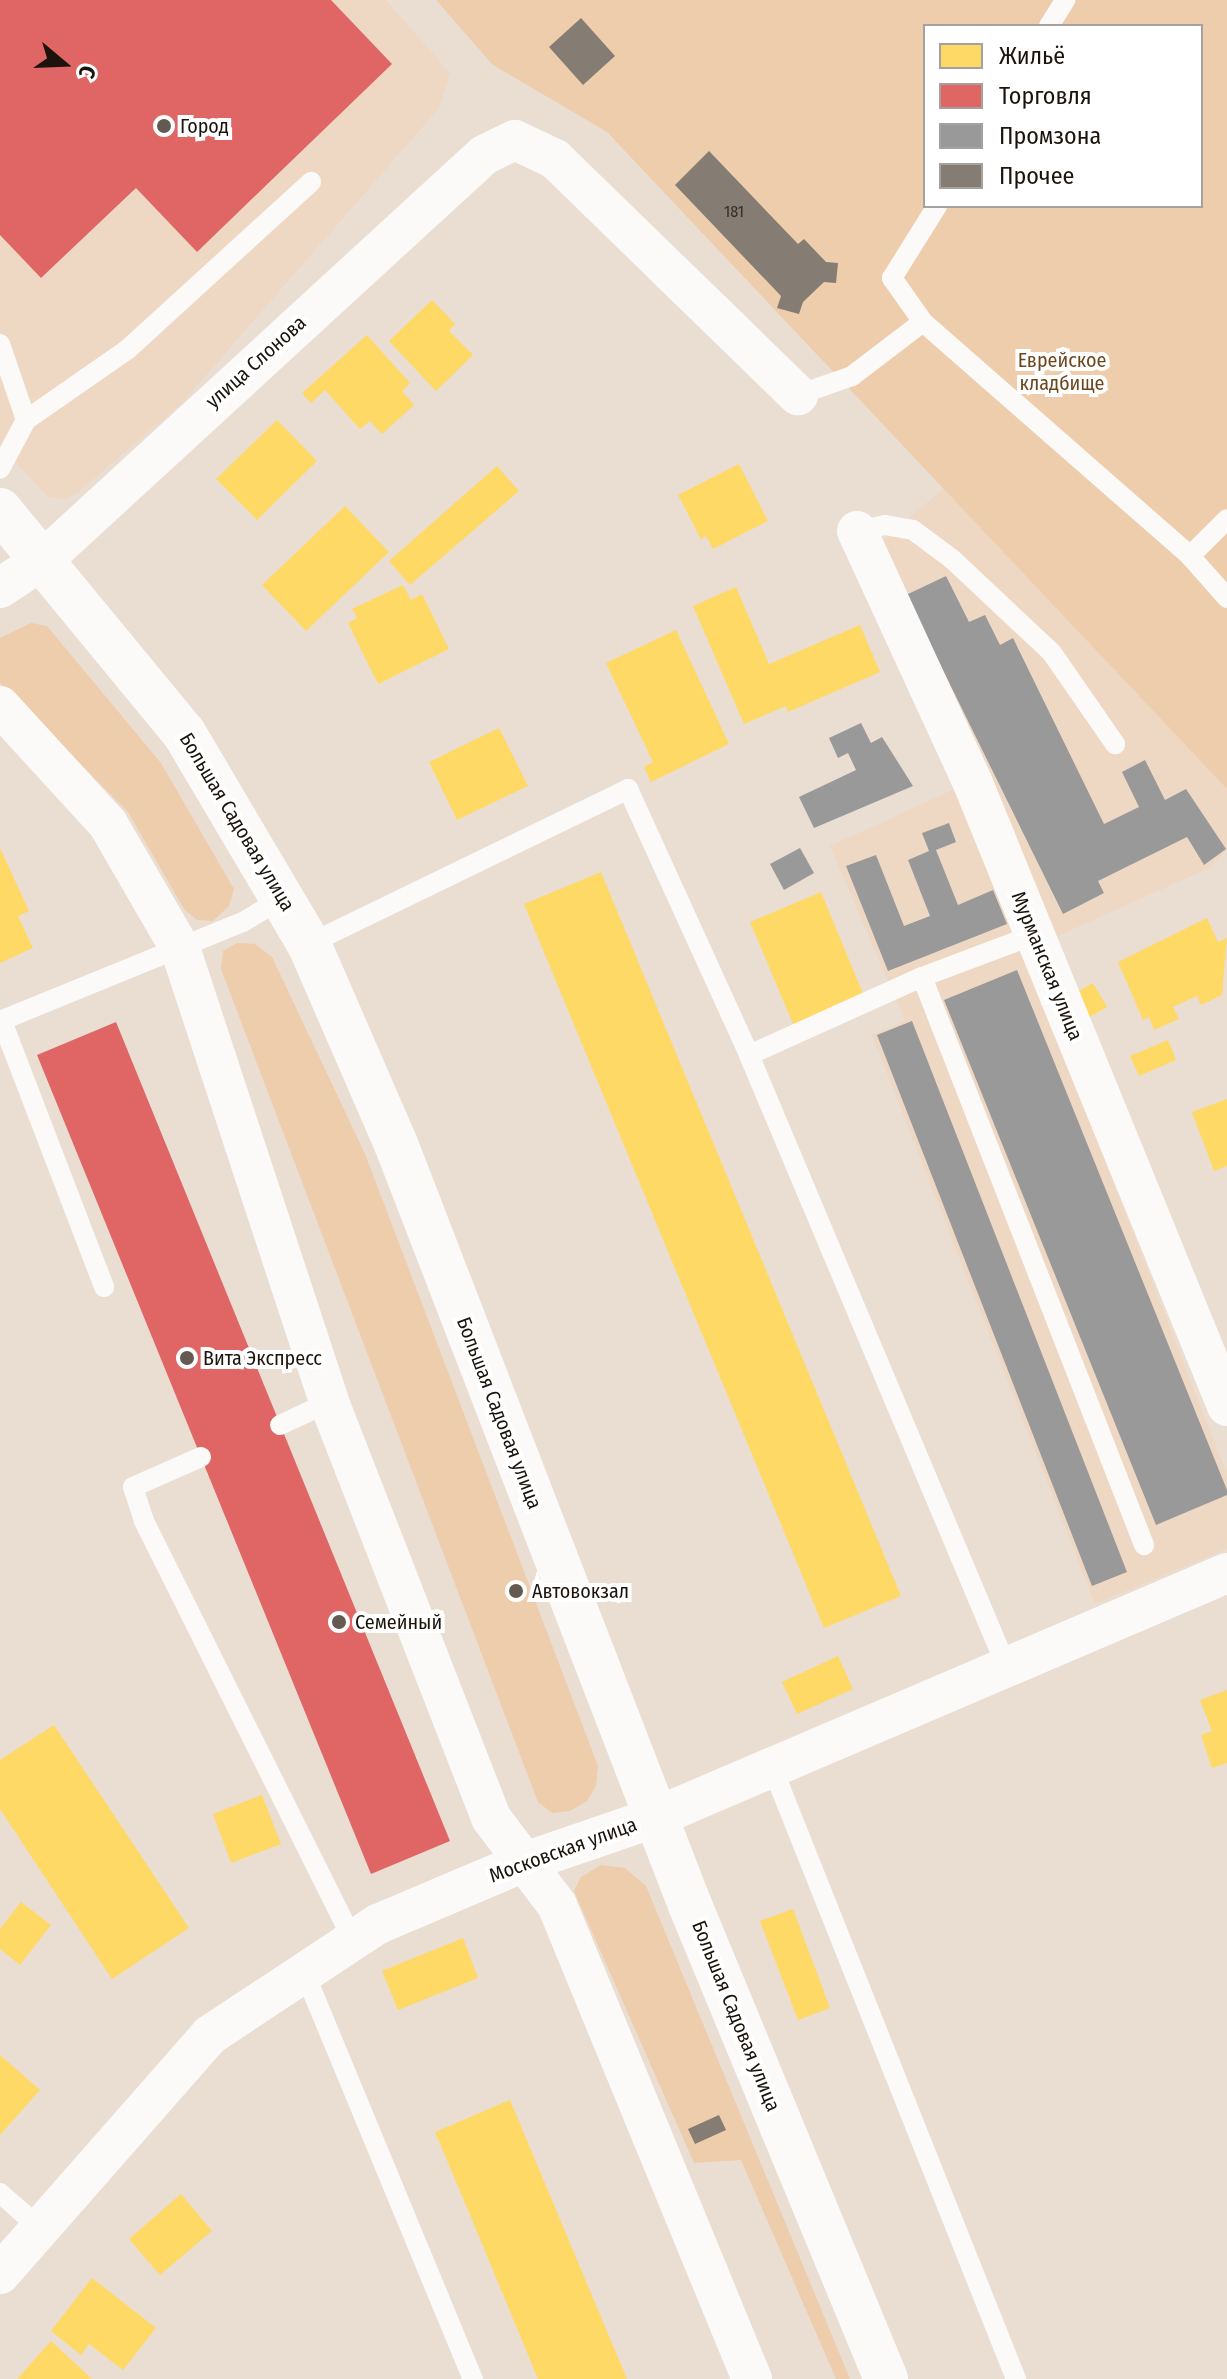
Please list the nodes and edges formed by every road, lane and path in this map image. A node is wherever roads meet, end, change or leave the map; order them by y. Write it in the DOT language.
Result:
graph roads {
  1 [pos="1065,0"];
  2 [pos="1050,24"];
  3 [pos="311,182"];
  4 [pos="936,208"];
  5 [pos="923,322"];
  6 [pos="0,344"];
  7 [pos="798,395"];
  8 [pos="26,420"];
  9 [pos="0,469"];
  10 [pos="0,510"];
  11 [pos="1227,519"];
  12 [pos="857,531"];
  13 [pos="1190,556"];
  14 [pos="44,559"];
  15 [pos="0,588"];
  16 [pos="1227,598"];
  17 [pos="0,706"];
  18 [pos="1115,744"];
  19 [pos="283,898"];
  20 [pos="1034,935"];
  21 [pos="309,944"];
  22 [pos="180,948"];
  23 [pos="922,977"];
  24 [pos="1,1021"];
  25 [pos="749,1055"];
  26 [pos="104,1287"];
  27 [pos="329,1402"];
  28 [pos="1227,1406"];
  29 [pos="280,1425"];
  30 [pos="201,1457"];
  31 [pos="1144,1545"];
  32 [pos="1227,1573"];
  33 [pos="1007,1668"];
  34 [pos="772,1767"];
  35 [pos="656,1817"];
  36 [pos="522,1863"];
  37 [pos="353,1940"];
  38 [pos="303,1969"];
  39 [pos="0,2193"];
  40 [pos="40,2228"];
  41 [pos="0,2274"];
  42 [pos="473,2379"];
  43 [pos="752,2379"];
  44 [pos="886,2379"];
  45 [pos="1016,2379"];
  1 -- 2 [label="lane"];
  3 -- 8 [label="lane"];
  4 -- 5 [label="lane"];
  5 -- 7 [label="lane"];
  5 -- 13 [label="lane"];
  6 -- 8 [label="lane"];
  7 -- 14 [label="street, улица Слонова"];
  8 -- 9 [label="lane"];
  10 -- 14 [label="main road, Большая Садовая улица"];
  11 -- 13 [label="lane"];
  12 -- 18 [label="lane"];
  12 -- 20 [label="street, Мурманская улица"];
  13 -- 16 [label="lane"];
  14 -- 15 [label="street, улица Слонова"];
  14 -- 19 [label="main road, Большая Садовая улица"];
  17 -- 22 [label="street"];
  19 -- 21 [label="main road, Большая Садовая улица"];
  19 -- 22 [label="lane"];
  20 -- 23 [label="lane"];
  20 -- 28 [label="street, Мурманская улица"];
  21 -- 25 [label="lane"];
  21 -- 35 [label="main road, Большая Садовая улица"];
  22 -- 24 [label="lane"];
  22 -- 27 [label="street"];
  23 -- 25 [label="lane"];
  23 -- 31 [label="lane"];
  24 -- 26 [label="lane"];
  25 -- 33 [label="lane"];
  27 -- 29 [label="lane"];
  27 -- 36 [label="street"];
  30 -- 37 [label="lane"];
  32 -- 33 [label="street, Московская улица"];
  33 -- 34 [label="street, Московская улица"];
  34 -- 35 [label="street, Московская улица"];
  34 -- 45 [label="lane"];
  35 -- 36 [label="street, Московская улица"];
  35 -- 44 [label="main road, Большая Садовая улица"];
  36 -- 37 [label="street, Московская улица"];
  36 -- 43 [label="street"];
  37 -- 38 [label="street, Московская улица"];
  38 -- 40 [label="street, Московская улица"];
  38 -- 42 [label="lane"];
  39 -- 40 [label="lane"];
  40 -- 41 [label="street, Московская улица"];
}
